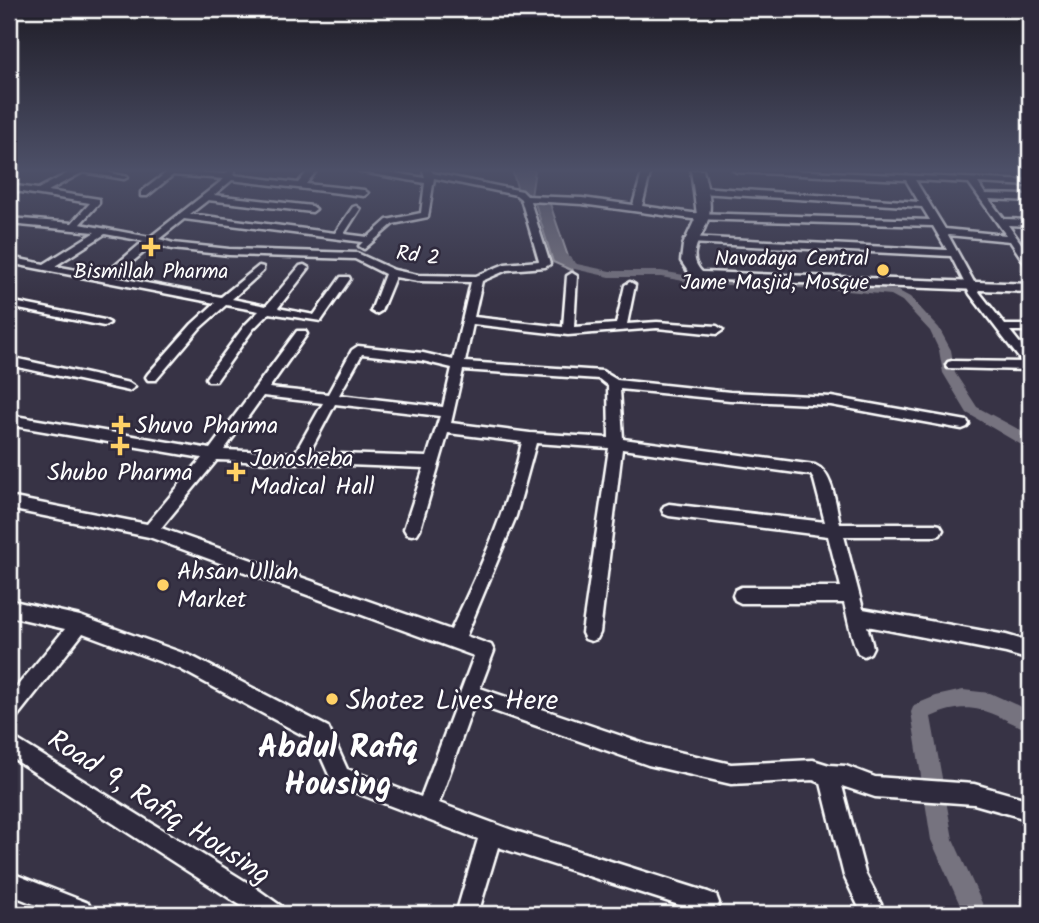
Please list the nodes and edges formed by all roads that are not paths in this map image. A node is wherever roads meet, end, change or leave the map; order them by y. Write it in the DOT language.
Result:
graph roads {
  1 [pos="85,213"];
  2 [pos="187,213"];
  3 [pos="353,213"];
  4 [pos="425,213"];
  5 [pos="530,213"];
  6 [pos="679,213"];
  7 [pos="931,213"];
  8 [pos="996,213"];
  9 [pos="183,216"];
  10 [pos="703,216"];
  11 [pos="9,220"];
  12 [pos="1002,222"];
  13 [pos="1030,223"];
  14 [pos="74,226"];
  15 [pos="939,228"];
  16 [pos="105,230"];
  17 [pos="338,236"];
  18 [pos="1015,239"];
  19 [pos="152,240"];
  20 [pos="370,240"];
  21 [pos="689,240"];
  22 [pos="954,253"];
  23 [pos="357,256"];
  24 [pos="1028,256"];
  25 [pos="9,260"];
  26 [pos="46,267"];
  27 [pos="304,268"];
  28 [pos="259,269"];
  29 [pos="391,273"];
  30 [pos="572,276"];
  31 [pos="107,278"];
  32 [pos="345,279"];
  33 [pos="477,279"];
  34 [pos="630,285"];
  35 [pos="971,288"];
  36 [pos="1030,288"];
  37 [pos="224,302"];
  38 [pos="9,304"];
  39 [pos="265,311"];
  40 [pos="376,311"];
  41 [pos="470,320"];
  42 [pos="104,323"];
  43 [pos="621,327"];
  44 [pos="1004,328"];
  45 [pos="1030,328"];
  46 [pos="717,330"];
  47 [pos="568,331"];
  48 [pos="301,334"];
  49 [pos="9,361"];
  50 [pos="952,365"];
  51 [pos="1030,365"];
  52 [pos="460,366"];
  53 [pos="152,377"];
  54 [pos="212,378"];
  55 [pos="614,384"];
  56 [pos="129,387"];
  57 [pos="259,391"];
  58 [pos="333,399"];
  59 [pos="448,412"];
  60 [pos="9,420"];
  61 [pos="962,424"];
  62 [pos="443,427"];
  63 [pos="530,438"];
  64 [pos="616,443"];
  65 [pos="213,455"];
  66 [pos="299,458"];
  67 [pos="434,463"];
  68 [pos="9,503"];
  69 [pos="669,510"];
  70 [pos="412,529"];
  71 [pos="835,530"];
  72 [pos="935,530"];
  73 [pos="150,531"];
  74 [pos="741,594"];
  75 [pos="850,595"];
  76 [pos="9,608"];
  77 [pos="854,615"];
  78 [pos="79,624"];
  79 [pos="591,633"];
  80 [pos="455,640"];
  81 [pos="864,647"];
  82 [pos="1030,651"];
  83 [pos="15,693"];
  84 [pos="469,693"];
  85 [pos="9,711"];
  86 [pos="11,751"];
  87 [pos="829,775"];
  88 [pos="427,809"];
  89 [pos="1030,810"];
  90 [pos="491,834"];
  91 [pos="9,883"];
  92 [pos="708,903"];
  93 [pos="80,911"];
  94 [pos="273,914"];
  95 [pos="467,914"];
  96 [pos="874,914"];
  1 -- 14 [label="street"];
  2 -- 9 [label="street"];
  3 -- 17 [label="street"];
  4 -- 20 [label="street"];
  5 -- 33 [label="street"];
  6 -- 10 [label="street"];
  7 -- 15 [label="street"];
  8 -- 12 [label="street"];
  9 -- 17 [label="street"];
  9 -- 19 [label="street"];
  10 -- 15 [label="street"];
  10 -- 21 [label="street"];
  11 -- 14 [label="street"];
  12 -- 13 [label="street"];
  12 -- 18 [label="street"];
  14 -- 16 [label="street"];
  15 -- 18 [label="street"];
  15 -- 22 [label="street"];
  16 -- 19 [label="street"];
  16 -- 26 [label="street"];
  17 -- 20 [label="street"];
  18 -- 24 [label="street"];
  19 -- 23 [label="street"];
  19 -- 31 [label="street"];
  20 -- 23 [label="street"];
  21 -- 22 [label="street"];
  21 -- 35 [label="street"];
  22 -- 35 [label="street"];
  23 -- 29 [label="street, Rd 2"];
  25 -- 26 [label="street"];
  26 -- 31 [label="street"];
  27 -- 39 [label="street"];
  28 -- 37 [label="street"];
  29 -- 33 [label="street, Rd 2"];
  29 -- 40 [label="street"];
  30 -- 47 [label="street"];
  31 -- 37 [label="street"];
  32 -- 39 [label="street"];
  33 -- 41 [label="street"];
  34 -- 43 [label="street"];
  35 -- 36 [label="street"];
  35 -- 44 [label="street"];
  37 -- 39 [label="street"];
  37 -- 53 [label="street"];
  38 -- 42 [label="street"];
  39 -- 54 [label="street"];
  41 -- 47 [label="street"];
  41 -- 52 [label="street"];
  43 -- 46 [label="street"];
  43 -- 47 [label="street"];
  44 -- 45 [label="street"];
  44 -- 51 [label="street"];
  48 -- 57 [label="street"];
  49 -- 56 [label="street"];
  50 -- 51 [label="street"];
  52 -- 55 [label="street"];
  52 -- 58 [label="street"];
  52 -- 59 [label="street"];
  55 -- 61 [label="street"];
  55 -- 64 [label="street"];
  57 -- 58 [label="street"];
  57 -- 65 [label="street"];
  58 -- 59 [label="street"];
  58 -- 66 [label="street"];
  59 -- 62 [label="street"];
  60 -- 65 [label="street"];
  62 -- 63 [label="street"];
  62 -- 67 [label="street"];
  63 -- 64 [label="street"];
  63 -- 80 [label="street"];
  64 -- 71 [label="street"];
  64 -- 79 [label="street"];
  65 -- 66 [label="street"];
  65 -- 73 [label="street"];
  66 -- 67 [label="street"];
  67 -- 70 [label="street"];
  68 -- 73 [label="street"];
  69 -- 71 [label="street"];
  71 -- 72 [label="street"];
  71 -- 75 [label="street"];
  73 -- 80 [label="street"];
  74 -- 75 [label="street"];
  75 -- 77 [label="street"];
  76 -- 78 [label="street"];
  77 -- 81 [label="street"];
  77 -- 82 [label="street"];
  78 -- 83 [label="street"];
  78 -- 88 [label="street"];
  80 -- 84 [label="street"];
  83 -- 85 [label="street"];
  84 -- 87 [label="street"];
  84 -- 88 [label="street"];
  86 -- 94 [label="street, Road 9, Rafiq Housing"];
  87 -- 89 [label="street"];
  87 -- 96 [label="street"];
  88 -- 90 [label="street"];
  90 -- 92 [label="street"];
  90 -- 95 [label="street"];
  91 -- 93 [label="street"];
}
